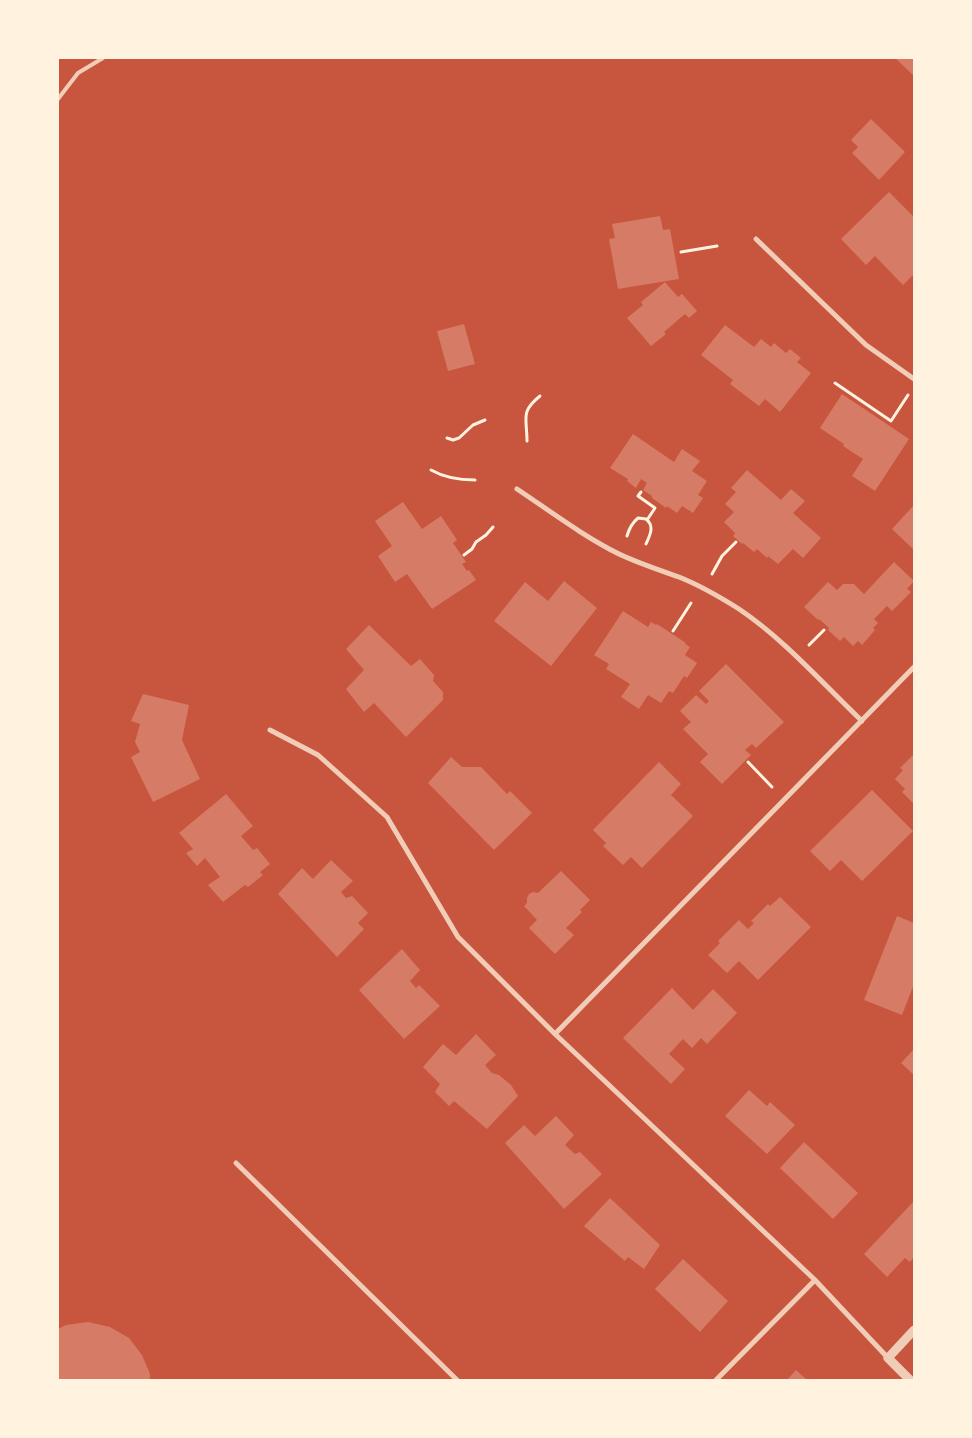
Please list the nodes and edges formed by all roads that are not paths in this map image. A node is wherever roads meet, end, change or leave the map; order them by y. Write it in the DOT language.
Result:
graph roads {
  1 [pos="103,58"];
  2 [pos="58,99"];
  3 [pos="756,239"];
  4 [pos="914,379"];
  5 [pos="517,489"];
  6 [pos="914,667"];
  7 [pos="862,721"];
  8 [pos="270,730"];
  9 [pos="556,1034"];
  10 [pos="236,1164"];
  11 [pos="815,1280"];
  12 [pos="914,1330"];
  13 [pos="888,1358"];
  14 [pos="457,1380"];
  15 [pos="716,1380"];
  16 [pos="910,1380"];
  1 -- 2 [label="lane"];
  3 -- 4 [label="street"];
  5 -- 7 [label="street"];
  6 -- 7 [label="street"];
  7 -- 9 [label="street"];
  8 -- 9 [label="street"];
  9 -- 11 [label="street"];
  10 -- 14 [label="street"];
  11 -- 13 [label="street"];
  11 -- 15 [label="street"];
  12 -- 13 [label="street"];
  13 -- 16 [label="street"];
}
